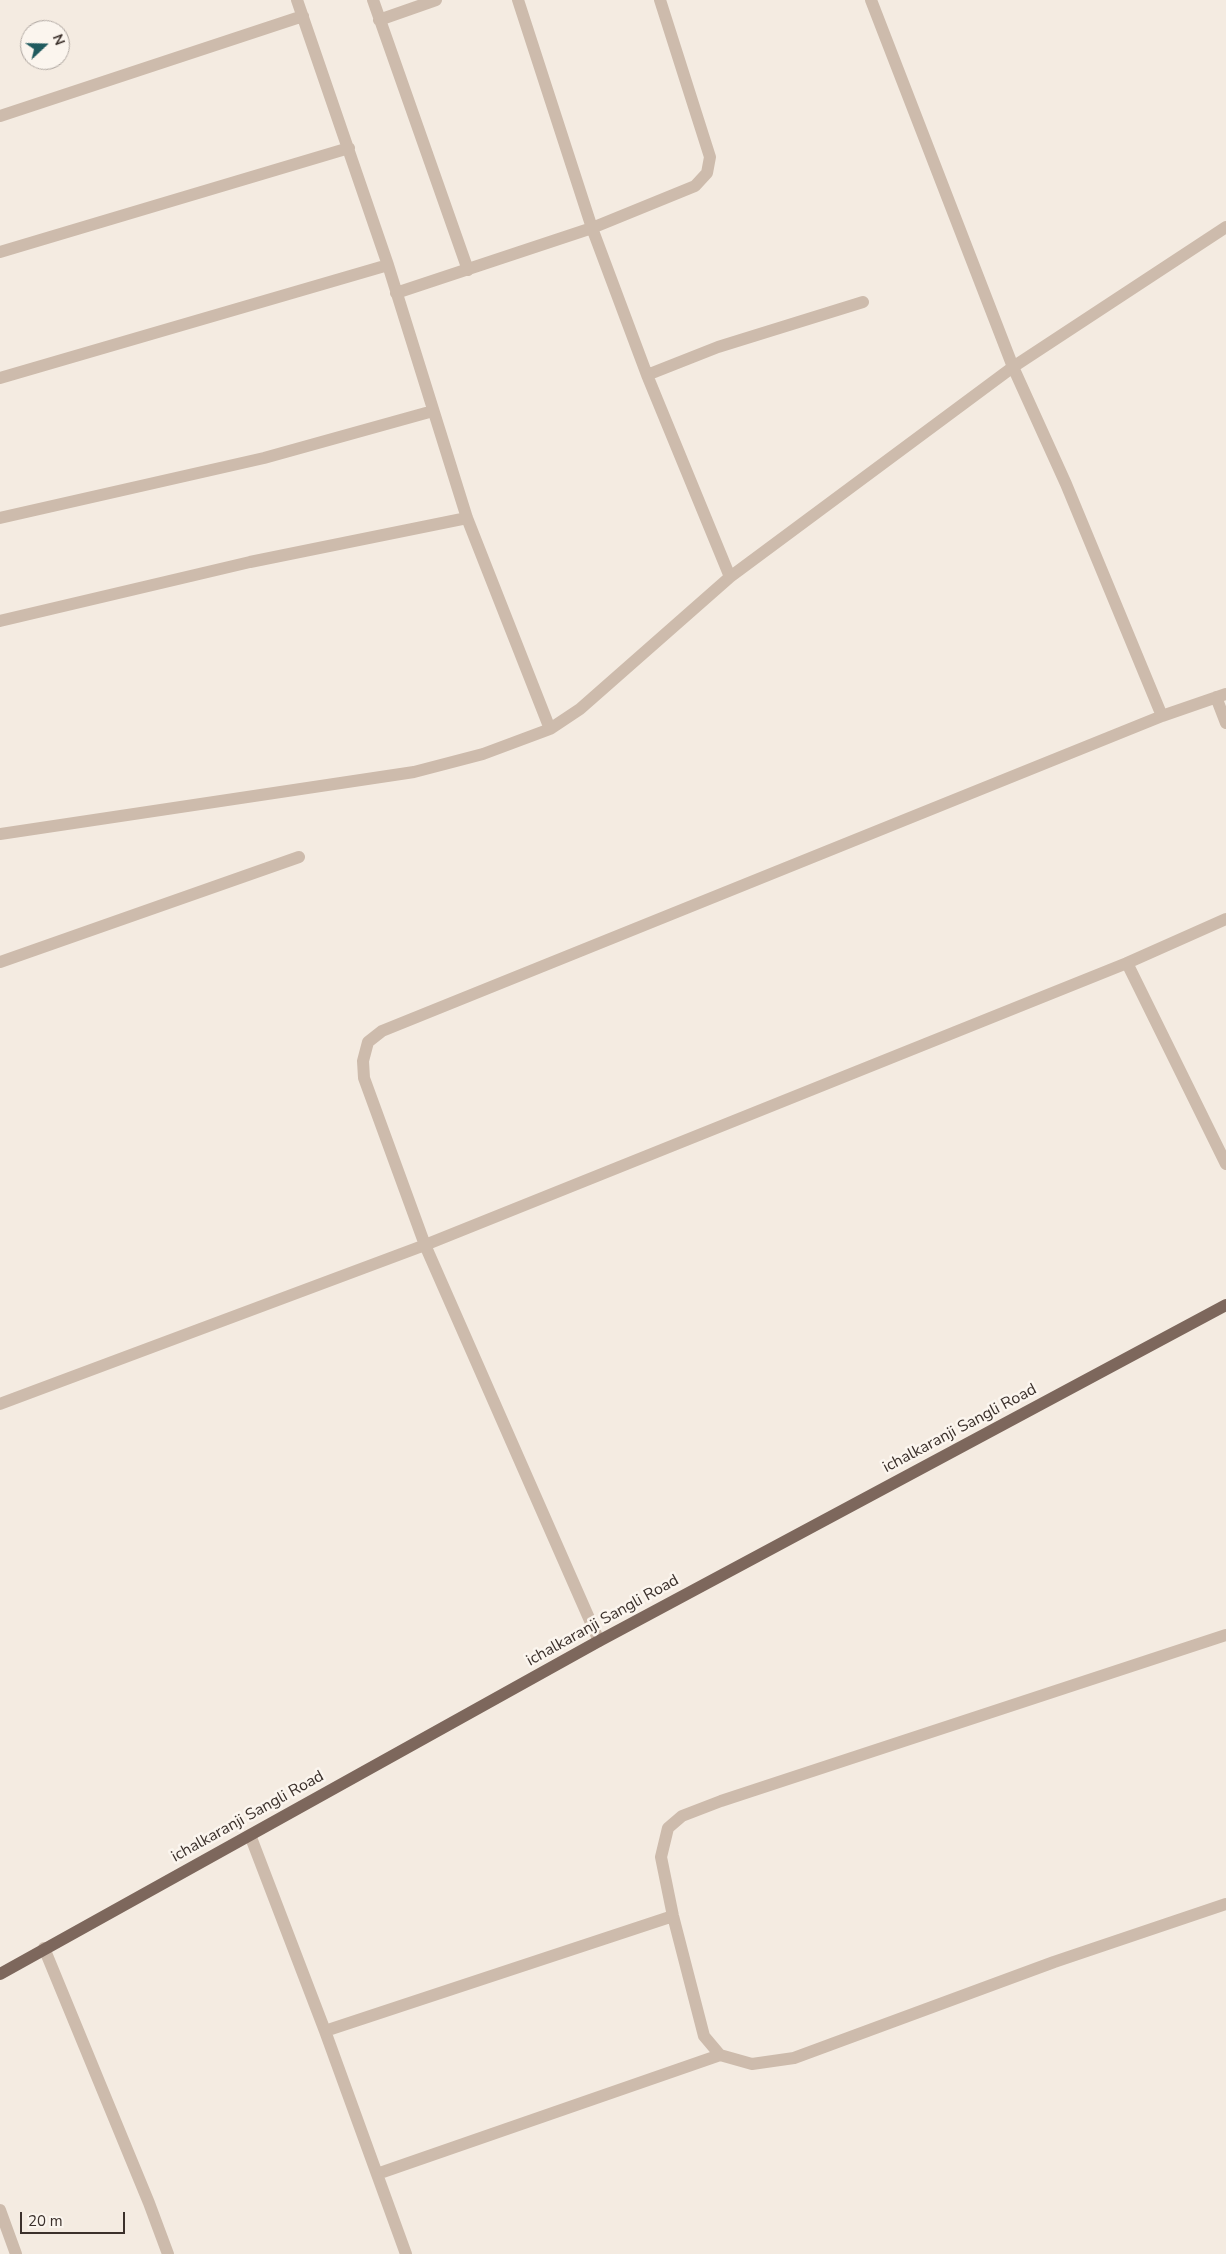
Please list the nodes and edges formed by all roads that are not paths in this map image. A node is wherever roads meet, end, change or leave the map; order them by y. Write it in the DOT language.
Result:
graph roads {
  1 [pos="297,0"];
  2 [pos="373,0"];
  3 [pos="436,0"];
  4 [pos="518,0"];
  5 [pos="660,0"];
  6 [pos="871,0"];
  7 [pos="303,16"];
  8 [pos="379,20"];
  9 [pos="0,116"];
  10 [pos="349,148"];
  11 [pos="1226,227"];
  12 [pos="592,228"];
  13 [pos="0,252"];
  14 [pos="388,265"];
  15 [pos="468,270"];
  16 [pos="396,293"];
  17 [pos="863,302"];
  18 [pos="1013,367"];
  19 [pos="647,375"];
  20 [pos="0,378"];
  21 [pos="433,411"];
  22 [pos="0,518"];
  23 [pos="467,518"];
  24 [pos="730,577"];
  25 [pos="0,621"];
  26 [pos="1221,696"];
  27 [pos="1162,716"];
  28 [pos="1226,723"];
  29 [pos="550,729"];
  30 [pos="0,834"];
  31 [pos="299,858"];
  32 [pos="1226,920"];
  33 [pos="0,962"];
  34 [pos="1127,962"];
  35 [pos="1226,1164"];
  36 [pos="425,1245"];
  37 [pos="1226,1305"];
  38 [pos="0,1404"];
  39 [pos="1226,1635"];
  40 [pos="599,1641"];
  41 [pos="250,1835"];
  42 [pos="1226,1904"];
  43 [pos="673,1916"];
  44 [pos="44,1948"];
  45 [pos="0,1974"];
  46 [pos="325,2031"];
  47 [pos="720,2055"];
  48 [pos="378,2174"];
  49 [pos="0,2210"];
  50 [pos="16,2254"];
  51 [pos="168,2254"];
  52 [pos="406,2254"];
  1 -- 7 [label="street"];
  2 -- 8 [label="street"];
  3 -- 8 [label="street"];
  4 -- 12 [label="street"];
  5 -- 12 [label="street"];
  6 -- 18 [label="street"];
  7 -- 9 [label="street"];
  7 -- 10 [label="street"];
  8 -- 15 [label="street"];
  10 -- 13 [label="street"];
  10 -- 14 [label="street"];
  11 -- 18 [label="street"];
  12 -- 15 [label="street"];
  12 -- 19 [label="street"];
  14 -- 16 [label="street"];
  14 -- 20 [label="street"];
  15 -- 16 [label="street"];
  16 -- 21 [label="street"];
  17 -- 19 [label="street"];
  18 -- 24 [label="street"];
  18 -- 27 [label="street"];
  19 -- 24 [label="street"];
  21 -- 22 [label="street"];
  21 -- 23 [label="street"];
  23 -- 25 [label="street"];
  23 -- 29 [label="street"];
  24 -- 29 [label="street"];
  26 -- 27 [label="street"];
  26 -- 28 [label="street"];
  27 -- 36 [label="street"];
  29 -- 30 [label="street"];
  31 -- 33 [label="street"];
  32 -- 34 [label="street"];
  34 -- 35 [label="street"];
  34 -- 36 [label="street"];
  36 -- 38 [label="street"];
  36 -- 40 [label="street"];
  37 -- 40 [label="main road, ichalkaranji Sangli Road"];
  39 -- 43 [label="street"];
  40 -- 41 [label="main road, ichalkaranji Sangli Road"];
  41 -- 44 [label="main road, ichalkaranji Sangli Road"];
  41 -- 46 [label="street"];
  42 -- 47 [label="street"];
  43 -- 46 [label="street"];
  43 -- 47 [label="street"];
  44 -- 45 [label="main road, ichalkaranji Sangli Road"];
  44 -- 51 [label="street"];
  46 -- 48 [label="street"];
  47 -- 48 [label="street"];
  48 -- 52 [label="street"];
  49 -- 50 [label="street"];
}
